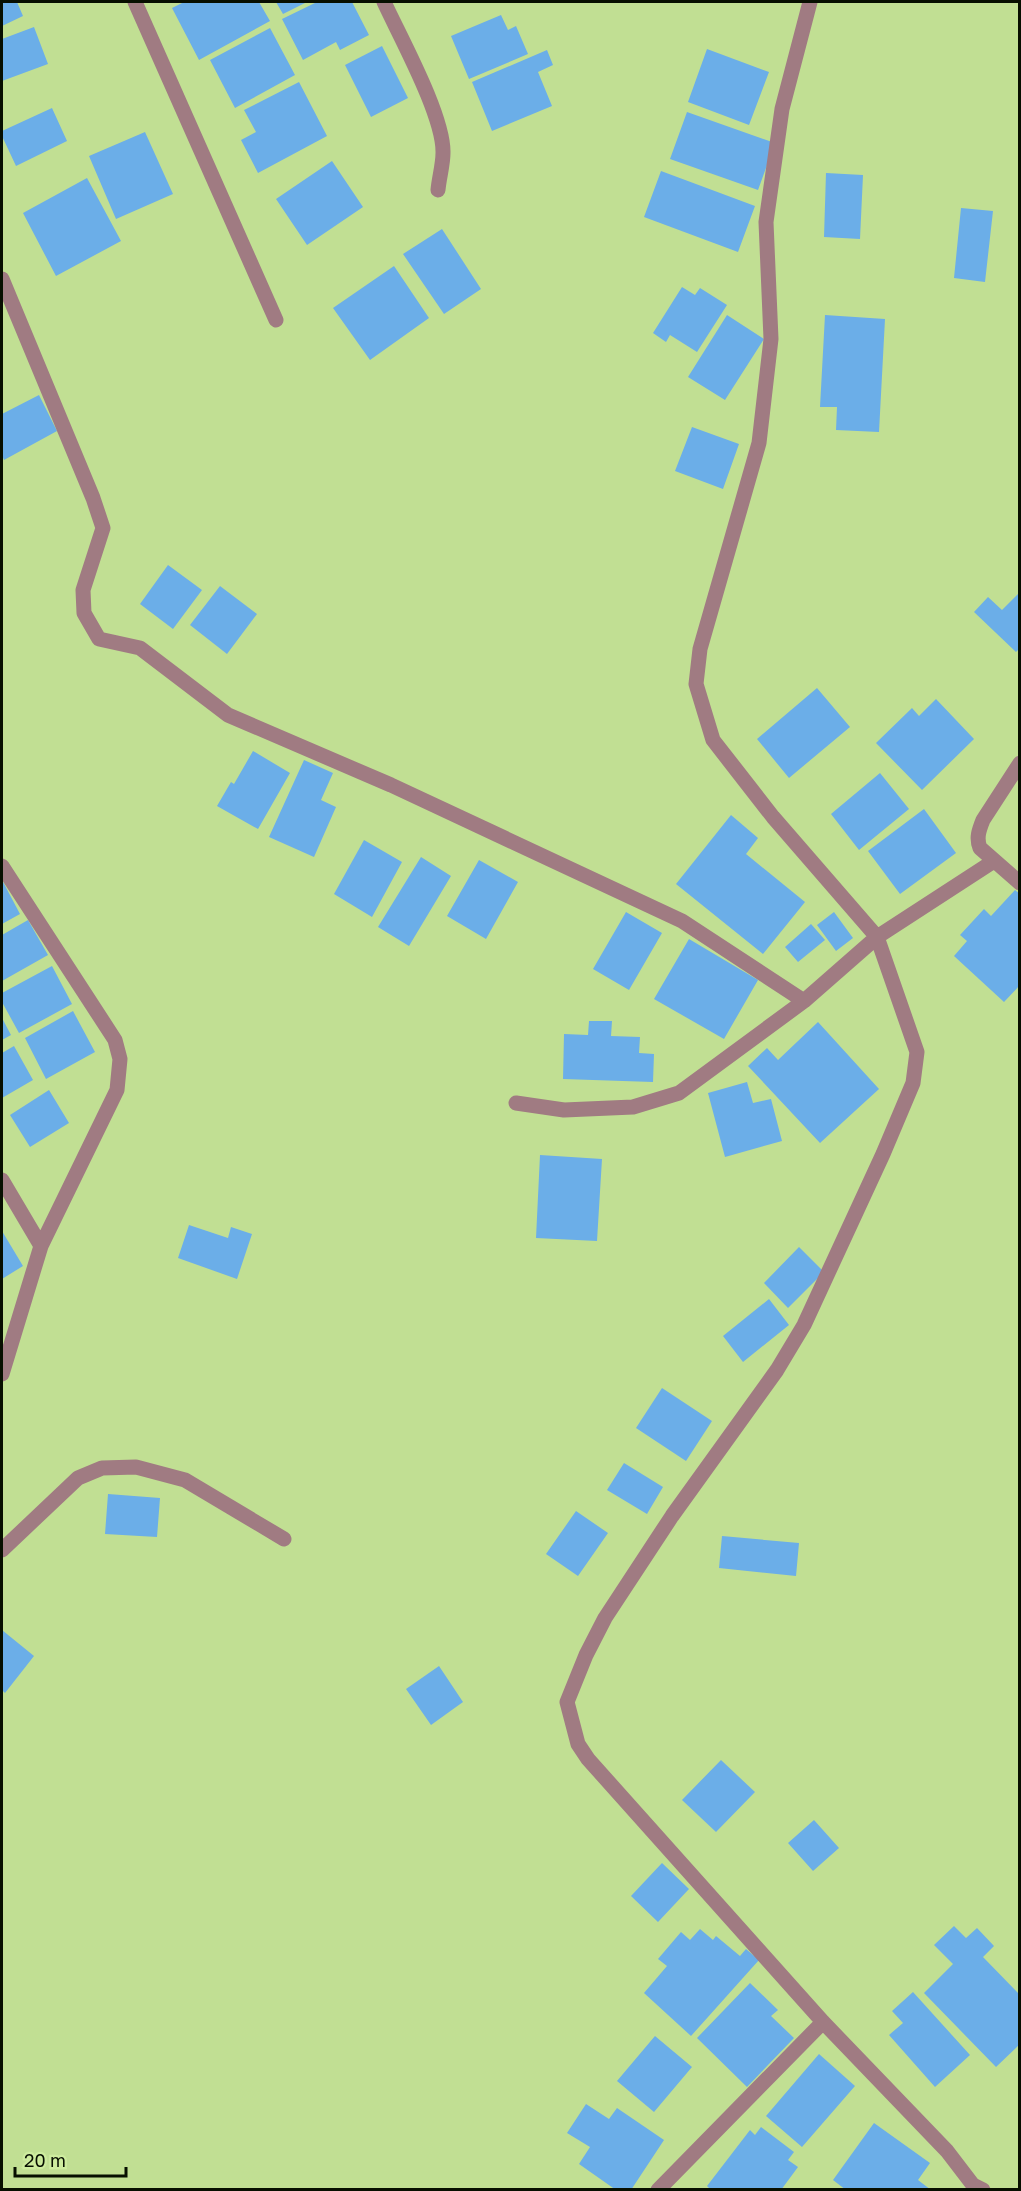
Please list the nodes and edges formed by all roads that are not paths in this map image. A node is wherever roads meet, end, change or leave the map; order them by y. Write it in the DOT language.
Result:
graph roads {
  1 [pos="135,2"];
  2 [pos="384,2"];
  3 [pos="810,2"];
  4 [pos="438,190"];
  5 [pos="2,279"];
  6 [pos="276,320"];
  7 [pos="1020,763"];
  8 [pos="994,861"];
  9 [pos="2,866"];
  10 [pos="1020,883"];
  11 [pos="877,938"];
  12 [pos="804,1001"];
  13 [pos="516,1103"];
  14 [pos="2,1180"];
  15 [pos="41,1246"];
  16 [pos="2,1374"];
  17 [pos="284,1539"];
  18 [pos="2,1550"];
  19 [pos="823,2022"];
  20 [pos="975,2188"];
  21 [pos="658,2190"];
  1 -- 6 [label="street"];
  2 -- 4 [label="street"];
  3 -- 11 [label="street"];
  5 -- 12 [label="street"];
  7 -- 8 [label="street"];
  8 -- 10 [label="street"];
  8 -- 11 [label="street"];
  9 -- 15 [label="street"];
  11 -- 12 [label="street"];
  11 -- 19 [label="street"];
  12 -- 13 [label="street"];
  14 -- 15 [label="street"];
  15 -- 16 [label="street"];
  17 -- 18 [label="street"];
  19 -- 20 [label="street"];
  19 -- 21 [label="street"];
}
